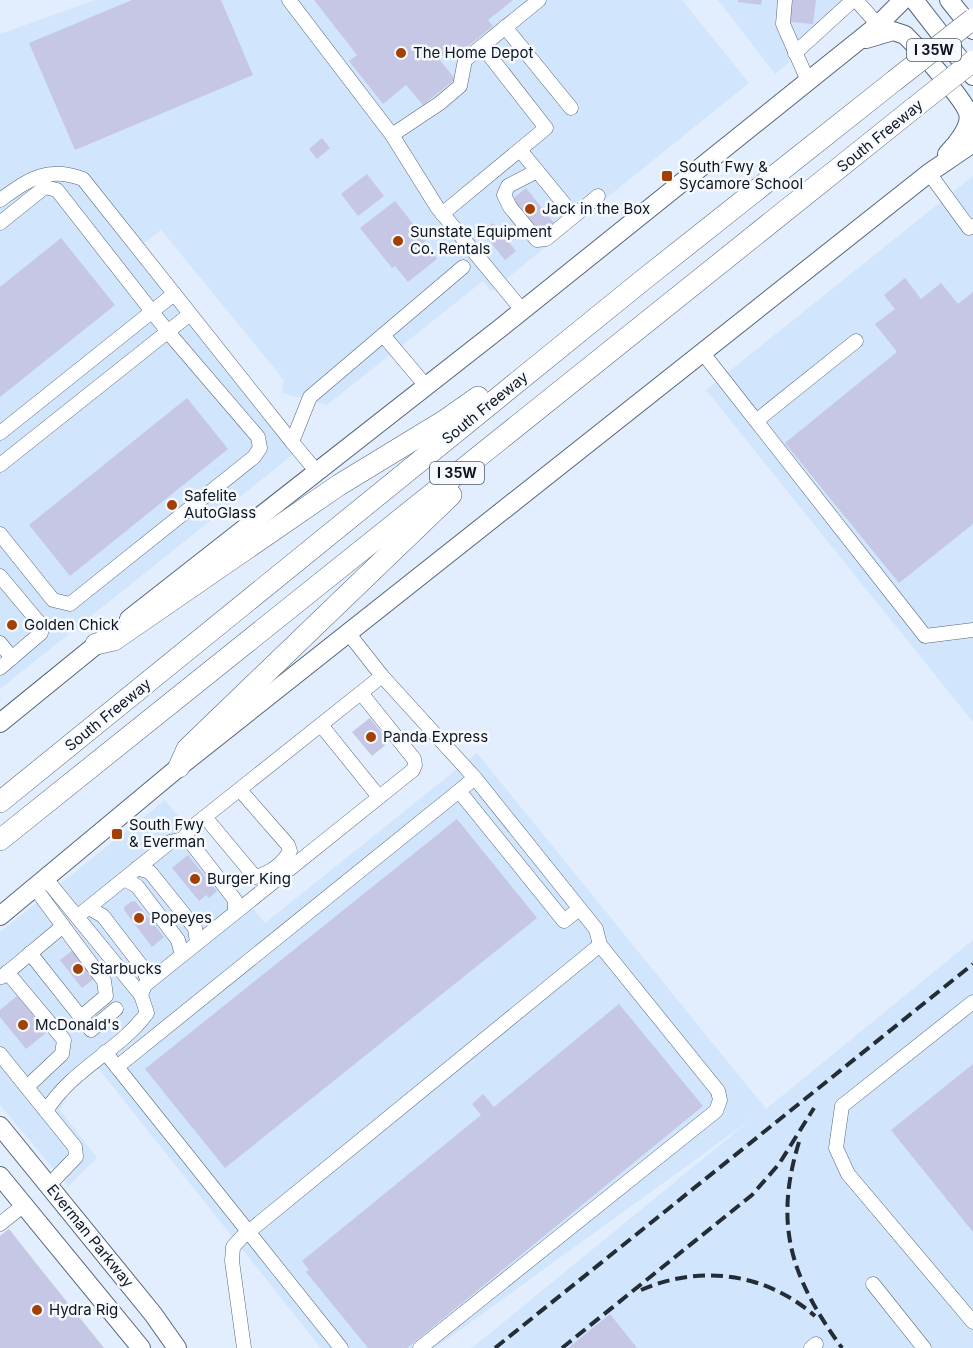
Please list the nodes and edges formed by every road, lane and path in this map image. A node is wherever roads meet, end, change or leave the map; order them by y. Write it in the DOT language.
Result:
graph roads {
  1 [pos="289,0"];
  2 [pos="539,0"];
  3 [pos="785,0"];
  4 [pos="854,0"];
  5 [pos="903,0"];
  6 [pos="914,0"];
  7 [pos="950,0"];
  8 [pos="973,19"];
  9 [pos="878,25"];
  10 [pos="506,27"];
  11 [pos="973,30"];
  12 [pos="857,42"];
  13 [pos="482,46"];
  14 [pos="795,52"];
  15 [pos="973,61"];
  16 [pos="973,76"];
  17 [pos="808,81"];
  18 [pos="570,108"];
  19 [pos="392,135"];
  20 [pos="973,143"];
  21 [pos="520,150"];
  22 [pos="537,171"];
  23 [pos="929,173"];
  24 [pos="598,196"];
  25 [pos="0,200"];
  26 [pos="442,214"];
  27 [pos="574,216"];
  28 [pos="0,223"];
  29 [pos="973,226"];
  30 [pos="463,267"];
  31 [pos="643,280"];
  32 [pos="174,294"];
  33 [pos="522,310"];
  34 [pos="152,312"];
  35 [pos="190,315"];
  36 [pos="168,332"];
  37 [pos="383,335"];
  38 [pos="856,341"];
  39 [pos="702,352"];
  40 [pos="426,386"];
  41 [pos="566,386"];
  42 [pos="756,421"];
  43 [pos="0,433"];
  44 [pos="292,442"];
  45 [pos="0,465"];
  46 [pos="317,472"];
  47 [pos="0,534"];
  48 [pos="0,576"];
  49 [pos="973,630"];
  50 [pos="349,634"];
  51 [pos="0,643"];
  52 [pos="96,645"];
  53 [pos="4,664"];
  54 [pos="382,676"];
  55 [pos="361,693"];
  56 [pos="0,723"];
  57 [pos="321,725"];
  58 [pos="179,767"];
  59 [pos="475,778"];
  60 [pos="240,790"];
  61 [pos="459,791"];
  62 [pos="379,797"];
  63 [pos="0,802"];
  64 [pos="205,817"];
  65 [pos="183,839"];
  66 [pos="0,840"];
  67 [pos="137,868"];
  68 [pos="124,879"];
  69 [pos="261,880"];
  70 [pos="40,883"];
  71 [pos="579,909"];
  72 [pos="83,912"];
  73 [pos="234,912"];
  74 [pos="0,916"];
  75 [pos="63,926"];
  76 [pos="197,943"];
  77 [pos="600,945"];
  78 [pos="30,953"];
  79 [pos="182,955"];
  80 [pos="3,975"];
  81 [pos="148,982"];
  82 [pos="141,995"];
  83 [pos="973,1002"];
  84 [pos="116,1010"];
  85 [pos="81,1017"];
  86 [pos="105,1052"];
  87 [pos="0,1054"];
  88 [pos="117,1068"];
  89 [pos="27,1087"];
  90 [pos="46,1111"];
  91 [pos="1,1128"];
  92 [pos="0,1176"];
  93 [pos="49,1185"];
  94 [pos="24,1205"];
  95 [pos="0,1224"];
  96 [pos="248,1232"];
  97 [pos="873,1284"];
  98 [pos="973,1322"];
  99 [pos="141,1348"];
  100 [pos="177,1348"];
  101 [pos="244,1348"];
  102 [pos="340,1348"];
  103 [pos="420,1348"];
  104 [pos="924,1348"];
  1 -- 19 [label="lane"];
  2 -- 10 [label="lane"];
  3 -- 14 [label="lane"];
  4 -- 9 [label="lane"];
  4 -- 14 [label="lane"];
  5 -- 9 [label="main road"];
  6 -- 16 [label="main road"];
  7 -- 11 [label="main road"];
  8 -- 31 [label="highway, South Freeway / I 35W, bridge"];
  9 -- 12 [label="main road"];
  10 -- 13 [label="lane"];
  10 -- 18 [label="lane"];
  12 -- 17 [label="main road"];
  12 -- 23 [label="main road"];
  13 -- 19 [label="lane"];
  13 -- 21 [label="lane"];
  14 -- 17 [label="lane"];
  15 -- 41 [label="highway, South Freeway / I 35W, bridge"];
  17 -- 33 [label="main road"];
  19 -- 26 [label="lane"];
  20 -- 23 [label="main road"];
  21 -- 22 [label="lane"];
  21 -- 26 [label="lane"];
  22 -- 27 [label="lane"];
  22 -- 27 [label="lane"];
  23 -- 29 [label="lane"];
  23 -- 39 [label="main road"];
  24 -- 27 [label="lane"];
  25 -- 32 [label="lane"];
  26 -- 33 [label="lane"];
  28 -- 34 [label="lane"];
  30 -- 37 [label="lane"];
  31 -- 52 [label="highway"];
  31 -- 63 [label="highway, South Freeway / I 35W"];
  32 -- 34 [label="lane"];
  32 -- 35 [label="lane"];
  33 -- 40 [label="main road"];
  34 -- 36 [label="lane"];
  34 -- 43 [label="lane"];
  35 -- 36 [label="lane"];
  35 -- 44 [label="lane"];
  36 -- 45 [label="lane"];
  36 -- 47 [label="lane"];
  37 -- 40 [label="lane"];
  37 -- 44 [label="lane"];
  38 -- 42 [label="lane"];
  39 -- 42 [label="lane"];
  39 -- 50 [label="main road"];
  40 -- 46 [label="main road"];
  41 -- 58 [label="highway"];
  41 -- 66 [label="highway, South Freeway / I 35W"];
  42 -- 49 [label="lane"];
  44 -- 46 [label="lane"];
  46 -- 52 [label="main road"];
  48 -- 53 [label="lane"];
  50 -- 54 [label="lane"];
  50 -- 58 [label="main road"];
  51 -- 53 [label="lane"];
  52 -- 56 [label="main road"];
  54 -- 55 [label="lane"];
  54 -- 59 [label="lane"];
  55 -- 57 [label="lane"];
  55 -- 62 [label="lane"];
  57 -- 60 [label="lane"];
  57 -- 62 [label="lane"];
  58 -- 70 [label="main road"];
  59 -- 61 [label="lane"];
  59 -- 71 [label="lane"];
  60 -- 64 [label="lane"];
  60 -- 69 [label="lane"];
  61 -- 71 [label="lane"];
  61 -- 88 [label="lane"];
  62 -- 69 [label="lane"];
  64 -- 65 [label="lane"];
  64 -- 69 [label="lane"];
  65 -- 67 [label="lane"];
  65 -- 73 [label="lane"];
  67 -- 68 [label="lane"];
  67 -- 76 [label="lane"];
  68 -- 72 [label="lane"];
  68 -- 79 [label="lane"];
  69 -- 73 [label="lane"];
  70 -- 72 [label="lane"];
  70 -- 74 [label="main road"];
  70 -- 75 [label="lane"];
  71 -- 77 [label="lane"];
  72 -- 81 [label="lane"];
  72 -- 82 [label="lane"];
  73 -- 76 [label="lane"];
  75 -- 78 [label="lane"];
  75 -- 85 [label="lane"];
  76 -- 79 [label="lane"];
  77 -- 96 [label="lane"];
  77 -- 103 [label="lane"];
  78 -- 80 [label="lane"];
  78 -- 85 [label="lane"];
  79 -- 81 [label="lane"];
  80 -- 89 [label="lane"];
  81 -- 82 [label="lane"];
  82 -- 86 [label="lane"];
  83 -- 98 [label="lane"];
  84 -- 85 [label="lane"];
  86 -- 88 [label="lane"];
  86 -- 90 [label="lane"];
  87 -- 89 [label="lane"];
  88 -- 96 [label="lane"];
  89 -- 90 [label="lane"];
  90 -- 93 [label="lane"];
  91 -- 93 [label="main road, Everman Parkway"];
  92 -- 94 [label="main road, Everman Parkway"];
  93 -- 94 [label="main road"];
  93 -- 100 [label="main road, Everman Parkway"];
  94 -- 95 [label="lane"];
  94 -- 99 [label="main road, Everman Parkway"];
  96 -- 101 [label="lane"];
  96 -- 102 [label="lane"];
  97 -- 104 [label="lane"];
}
